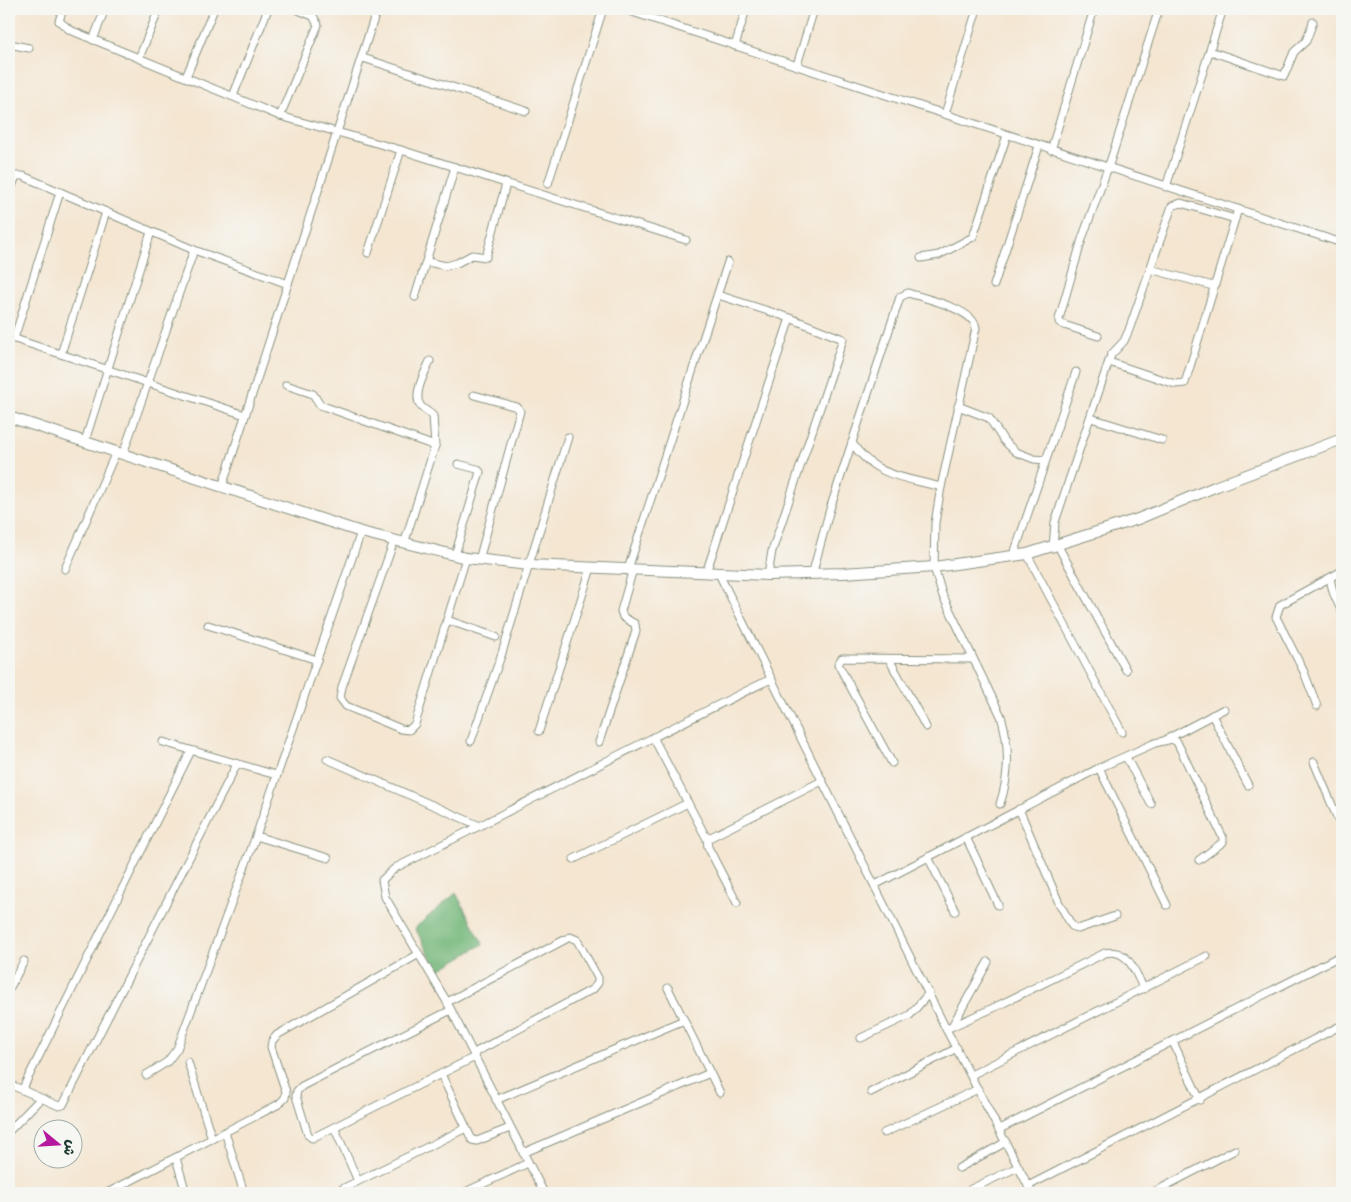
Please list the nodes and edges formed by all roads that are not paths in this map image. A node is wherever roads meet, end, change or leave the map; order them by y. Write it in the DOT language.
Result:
graph roads {
  1 [pos="63,9"];
  2 [pos="105,9"];
  3 [pos="159,9"];
  4 [pos="214,9"];
  5 [pos="268,9"];
  6 [pos="296,9"];
  7 [pos="377,9"];
  8 [pos="603,9"];
  9 [pos="623,9"];
  10 [pos="746,9"];
  11 [pos="814,9"];
  12 [pos="1094,9"];
  13 [pos="1159,9"];
  14 [pos="1223,9"];
  15 [pos="975,10"];
  16 [pos="1313,22"];
  17 [pos="93,40"];
  18 [pos="9,44"];
  19 [pos="735,46"];
  20 [pos="29,48"];
  21 [pos="1210,51"];
  22 [pos="139,58"];
  23 [pos="362,58"];
  24 [pos="797,65"];
  25 [pos="186,77"];
  26 [pos="233,96"];
  27 [pos="526,111"];
  28 [pos="945,114"];
  29 [pos="280,116"];
  30 [pos="337,132"];
  31 [pos="1007,135"];
  32 [pos="1039,146"];
  33 [pos="401,150"];
  34 [pos="1051,150"];
  35 [pos="455,167"];
  36 [pos="1107,168"];
  37 [pos="506,184"];
  38 [pos="548,184"];
  39 [pos="1166,187"];
  40 [pos="60,192"];
  41 [pos="9,194"];
  42 [pos="1238,209"];
  43 [pos="106,212"];
  44 [pos="1235,219"];
  45 [pos="151,232"];
  46 [pos="686,240"];
  47 [pos="1342,243"];
  48 [pos="194,250"];
  49 [pos="368,253"];
  50 [pos="921,258"];
  51 [pos="428,262"];
  52 [pos="728,262"];
  53 [pos="1150,269"];
  54 [pos="288,284"];
  55 [pos="994,285"];
  56 [pos="1213,286"];
  57 [pos="718,295"];
  58 [pos="415,297"];
  59 [pos="790,318"];
  60 [pos="1098,336"];
  61 [pos="11,338"];
  62 [pos="61,354"];
  63 [pos="430,361"];
  64 [pos="1109,362"];
  65 [pos="107,369"];
  66 [pos="1076,372"];
  67 [pos="147,382"];
  68 [pos="286,385"];
  69 [pos="474,395"];
  70 [pos="958,406"];
  71 [pos="245,415"];
  72 [pos="9,416"];
  73 [pos="1091,418"];
  74 [pos="568,437"];
  75 [pos="1342,439"];
  76 [pos="1162,440"];
  77 [pos="84,442"];
  78 [pos="852,443"];
  79 [pos="435,446"];
  80 [pos="119,453"];
  81 [pos="1045,460"];
  82 [pos="458,464"];
  83 [pos="222,487"];
  84 [pos="941,487"];
  85 [pos="361,532"];
  86 [pos="399,542"];
  87 [pos="1056,547"];
  88 [pos="1027,554"];
  89 [pos="455,555"];
  90 [pos="1013,556"];
  91 [pos="466,558"];
  92 [pos="479,560"];
  93 [pos="529,565"];
  94 [pos="934,567"];
  95 [pos="591,568"];
  96 [pos="65,569"];
  97 [pos="631,569"];
  98 [pos="1342,572"];
  99 [pos="706,573"];
  100 [pos="719,574"];
  101 [pos="768,575"];
  102 [pos="812,575"];
  103 [pos="1330,578"];
  104 [pos="1342,612"];
  105 [pos="447,620"];
  106 [pos="208,626"];
  107 [pos="496,637"];
  108 [pos="889,659"];
  109 [pos="973,659"];
  110 [pos="317,660"];
  111 [pos="1126,670"];
  112 [pos="771,679"];
  113 [pos="1317,706"];
  114 [pos="1224,709"];
  115 [pos="1212,715"];
  116 [pos="926,727"];
  117 [pos="539,731"];
  118 [pos="1122,732"];
  119 [pos="653,737"];
  120 [pos="1165,740"];
  121 [pos="471,741"];
  122 [pos="163,742"];
  123 [pos="599,742"];
  124 [pos="191,751"];
  125 [pos="1126,757"];
  126 [pos="327,759"];
  127 [pos="1314,762"];
  128 [pos="892,763"];
  129 [pos="236,764"];
  130 [pos="1099,768"];
  131 [pos="276,775"];
  132 [pos="822,781"];
  133 [pos="1248,785"];
  134 [pos="688,803"];
  135 [pos="1000,804"];
  136 [pos="1151,804"];
  137 [pos="1019,809"];
  138 [pos="480,826"];
  139 [pos="1342,829"];
  140 [pos="256,836"];
  141 [pos="966,837"];
  142 [pos="707,839"];
  143 [pos="928,857"];
  144 [pos="328,858"];
  145 [pos="574,859"];
  146 [pos="1199,860"];
  147 [pos="875,885"];
  148 [pos="737,903"];
  149 [pos="998,904"];
  150 [pos="1167,905"];
  151 [pos="955,911"];
  152 [pos="1115,916"];
  153 [pos="419,954"];
  154 [pos="1207,956"];
  155 [pos="1342,958"];
  156 [pos="24,961"];
  157 [pos="988,962"];
  158 [pos="668,988"];
  159 [pos="9,989"];
  160 [pos="1144,989"];
  161 [pos="929,994"];
  162 [pos="447,1002"];
  163 [pos="451,1010"];
  164 [pos="684,1020"];
  165 [pos="1342,1026"];
  166 [pos="949,1027"];
  167 [pos="861,1038"];
  168 [pos="1173,1042"];
  169 [pos="957,1048"];
  170 [pos="474,1055"];
  171 [pos="188,1062"];
  172 [pos="710,1073"];
  173 [pos="441,1074"];
  174 [pos="971,1075"];
  175 [pos="146,1076"];
  176 [pos="9,1084"];
  177 [pos="978,1089"];
  178 [pos="22,1090"];
  179 [pos="871,1092"];
  180 [pos="720,1093"];
  181 [pos="40,1099"];
  182 [pos="496,1100"];
  183 [pos="1200,1100"];
  184 [pos="334,1127"];
  185 [pos="466,1128"];
  186 [pos="510,1128"];
  187 [pos="1000,1130"];
  188 [pos="9,1131"];
  189 [pos="225,1132"];
  190 [pos="884,1133"];
  191 [pos="212,1139"];
  192 [pos="1006,1142"];
  193 [pos="1235,1150"];
  194 [pos="523,1153"];
  195 [pos="176,1158"];
  196 [pos="528,1163"];
  197 [pos="1018,1167"];
  198 [pos="959,1168"];
  199 [pos="358,1181"];
  200 [pos="972,1189"];
  201 [pos="1030,1190"];
  202 [pos="336,1192"];
  203 [pos="107,1193"];
  204 [pos="186,1193"];
  205 [pos="244,1193"];
  206 [pos="463,1193"];
  207 [pos="544,1193"];
  208 [pos="1152,1193"];
  1 -- 17 [label="street"];
  2 -- 17 [label="street"];
  3 -- 22 [label="street"];
  4 -- 25 [label="street"];
  5 -- 26 [label="street"];
  6 -- 29 [label="street"];
  7 -- 23 [label="street"];
  8 -- 38 [label="street"];
  9 -- 19 [label="street"];
  10 -- 19 [label="street"];
  11 -- 24 [label="street"];
  12 -- 34 [label="street"];
  13 -- 36 [label="street"];
  14 -- 21 [label="street"];
  15 -- 28 [label="street"];
  16 -- 21 [label="street"];
  17 -- 22 [label="street"];
  18 -- 20 [label="street"];
  19 -- 24 [label="street"];
  21 -- 39 [label="street"];
  22 -- 25 [label="street"];
  23 -- 27 [label="street"];
  23 -- 30 [label="street"];
  24 -- 28 [label="street"];
  25 -- 26 [label="street"];
  26 -- 29 [label="street"];
  28 -- 31 [label="street"];
  29 -- 30 [label="street"];
  30 -- 33 [label="street"];
  30 -- 54 [label="street"];
  31 -- 32 [label="street"];
  31 -- 50 [label="street"];
  32 -- 34 [label="street"];
  32 -- 55 [label="street"];
  33 -- 35 [label="street"];
  33 -- 49 [label="street"];
  34 -- 36 [label="street"];
  35 -- 37 [label="street"];
  35 -- 51 [label="street"];
  36 -- 39 [label="street"];
  36 -- 60 [label="street"];
  37 -- 46 [label="street"];
  37 -- 51 [label="street"];
  39 -- 42 [label="street"];
  40 -- 41 [label="street"];
  40 -- 43 [label="street"];
  40 -- 61 [label="street"];
  42 -- 44 [label="street"];
  42 -- 47 [label="street"];
  43 -- 45 [label="street"];
  43 -- 62 [label="street"];
  44 -- 53 [label="street"];
  44 -- 56 [label="street"];
  45 -- 48 [label="street"];
  45 -- 65 [label="street"];
  48 -- 54 [label="street"];
  48 -- 67 [label="street"];
  51 -- 58 [label="street"];
  52 -- 57 [label="street"];
  53 -- 56 [label="street"];
  53 -- 64 [label="street"];
  54 -- 71 [label="street"];
  56 -- 64 [label="street"];
  57 -- 59 [label="street"];
  57 -- 97 [label="street"];
  59 -- 99 [label="street"];
  59 -- 101 [label="street"];
  61 -- 62 [label="street"];
  62 -- 65 [label="street"];
  63 -- 79 [label="street"];
  64 -- 73 [label="street"];
  65 -- 67 [label="street"];
  65 -- 77 [label="street"];
  66 -- 81 [label="street"];
  67 -- 71 [label="street"];
  67 -- 80 [label="street"];
  68 -- 79 [label="street"];
  69 -- 92 [label="street"];
  70 -- 78 [label="street"];
  70 -- 81 [label="street"];
  70 -- 84 [label="street"];
  71 -- 83 [label="street"];
  72 -- 77 [label="main road"];
  73 -- 76 [label="street"];
  73 -- 87 [label="street"];
  74 -- 93 [label="street"];
  75 -- 87 [label="main road"];
  77 -- 80 [label="main road"];
  78 -- 84 [label="street"];
  78 -- 102 [label="street"];
  79 -- 86 [label="street"];
  80 -- 83 [label="main road"];
  80 -- 96 [label="street"];
  81 -- 90 [label="street"];
  82 -- 89 [label="street"];
  83 -- 85 [label="main road"];
  84 -- 94 [label="street"];
  85 -- 86 [label="main road"];
  85 -- 110 [label="street"];
  86 -- 89 [label="main road"];
  86 -- 105 [label="street"];
  87 -- 88 [label="main road"];
  87 -- 111 [label="street"];
  88 -- 90 [label="main road"];
  88 -- 118 [label="street"];
  89 -- 91 [label="main road"];
  90 -- 94 [label="main road"];
  91 -- 92 [label="main road"];
  91 -- 105 [label="street"];
  92 -- 93 [label="main road"];
  93 -- 95 [label="main road"];
  93 -- 121 [label="street"];
  94 -- 102 [label="main road"];
  94 -- 109 [label="street"];
  95 -- 97 [label="main road"];
  95 -- 117 [label="street"];
  97 -- 99 [label="main road"];
  97 -- 123 [label="street"];
  98 -- 103 [label="street"];
  99 -- 100 [label="main road"];
  100 -- 101 [label="main road"];
  100 -- 112 [label="street"];
  101 -- 102 [label="main road"];
  103 -- 104 [label="street"];
  103 -- 113 [label="street"];
  105 -- 107 [label="street"];
  106 -- 110 [label="street"];
  108 -- 109 [label="street"];
  108 -- 116 [label="street"];
  108 -- 128 [label="street"];
  109 -- 135 [label="street"];
  110 -- 131 [label="street"];
  112 -- 119 [label="street"];
  112 -- 132 [label="street"];
  114 -- 115 [label="street"];
  115 -- 120 [label="street"];
  115 -- 133 [label="street"];
  119 -- 134 [label="street"];
  119 -- 138 [label="street"];
  120 -- 125 [label="street"];
  120 -- 146 [label="street"];
  122 -- 124 [label="street"];
  124 -- 129 [label="street"];
  124 -- 178 [label="street"];
  125 -- 130 [label="street"];
  125 -- 136 [label="street"];
  126 -- 138 [label="street"];
  127 -- 139 [label="street"];
  129 -- 131 [label="street"];
  129 -- 181 [label="street"];
  130 -- 137 [label="street"];
  130 -- 150 [label="street"];
  131 -- 140 [label="street"];
  132 -- 142 [label="street"];
  132 -- 147 [label="street"];
  134 -- 142 [label="street"];
  134 -- 145 [label="street"];
  137 -- 141 [label="street"];
  137 -- 152 [label="street"];
  138 -- 153 [label="street"];
  140 -- 144 [label="street"];
  140 -- 175 [label="street"];
  141 -- 143 [label="street"];
  141 -- 149 [label="street"];
  142 -- 148 [label="street"];
  143 -- 147 [label="street"];
  143 -- 151 [label="street"];
  147 -- 161 [label="street"];
  153 -- 162 [label="street"];
  153 -- 189 [label="street"];
  154 -- 160 [label="street"];
  155 -- 168 [label="street"];
  156 -- 159 [label="street"];
  157 -- 166 [label="street"];
  158 -- 164 [label="street"];
  160 -- 166 [label="street"];
  160 -- 174 [label="street"];
  161 -- 166 [label="street"];
  161 -- 167 [label="street"];
  162 -- 163 [label="street"];
  162 -- 170 [label="street"];
  163 -- 170 [label="street"];
  163 -- 184 [label="street"];
  164 -- 172 [label="street"];
  164 -- 182 [label="street"];
  165 -- 183 [label="street"];
  166 -- 169 [label="street"];
  168 -- 183 [label="street"];
  168 -- 187 [label="street"];
  169 -- 174 [label="street"];
  169 -- 179 [label="street"];
  170 -- 173 [label="street"];
  170 -- 182 [label="street"];
  171 -- 191 [label="street"];
  172 -- 180 [label="street"];
  172 -- 194 [label="street"];
  173 -- 184 [label="street"];
  173 -- 185 [label="street"];
  174 -- 177 [label="street"];
  176 -- 178 [label="street"];
  177 -- 187 [label="street"];
  177 -- 190 [label="street"];
  178 -- 181 [label="street"];
  181 -- 188 [label="street"];
  182 -- 186 [label="street"];
  183 -- 201 [label="street"];
  184 -- 199 [label="street"];
  185 -- 186 [label="street"];
  185 -- 199 [label="street"];
  186 -- 194 [label="street"];
  187 -- 192 [label="street"];
  189 -- 191 [label="street"];
  189 -- 205 [label="street"];
  191 -- 195 [label="street"];
  192 -- 197 [label="street"];
  192 -- 198 [label="street"];
  193 -- 208 [label="street"];
  194 -- 196 [label="street"];
  195 -- 203 [label="street"];
  195 -- 204 [label="street"];
  196 -- 206 [label="street"];
  196 -- 207 [label="street"];
  197 -- 200 [label="street"];
  197 -- 201 [label="street"];
  199 -- 202 [label="street"];
}
